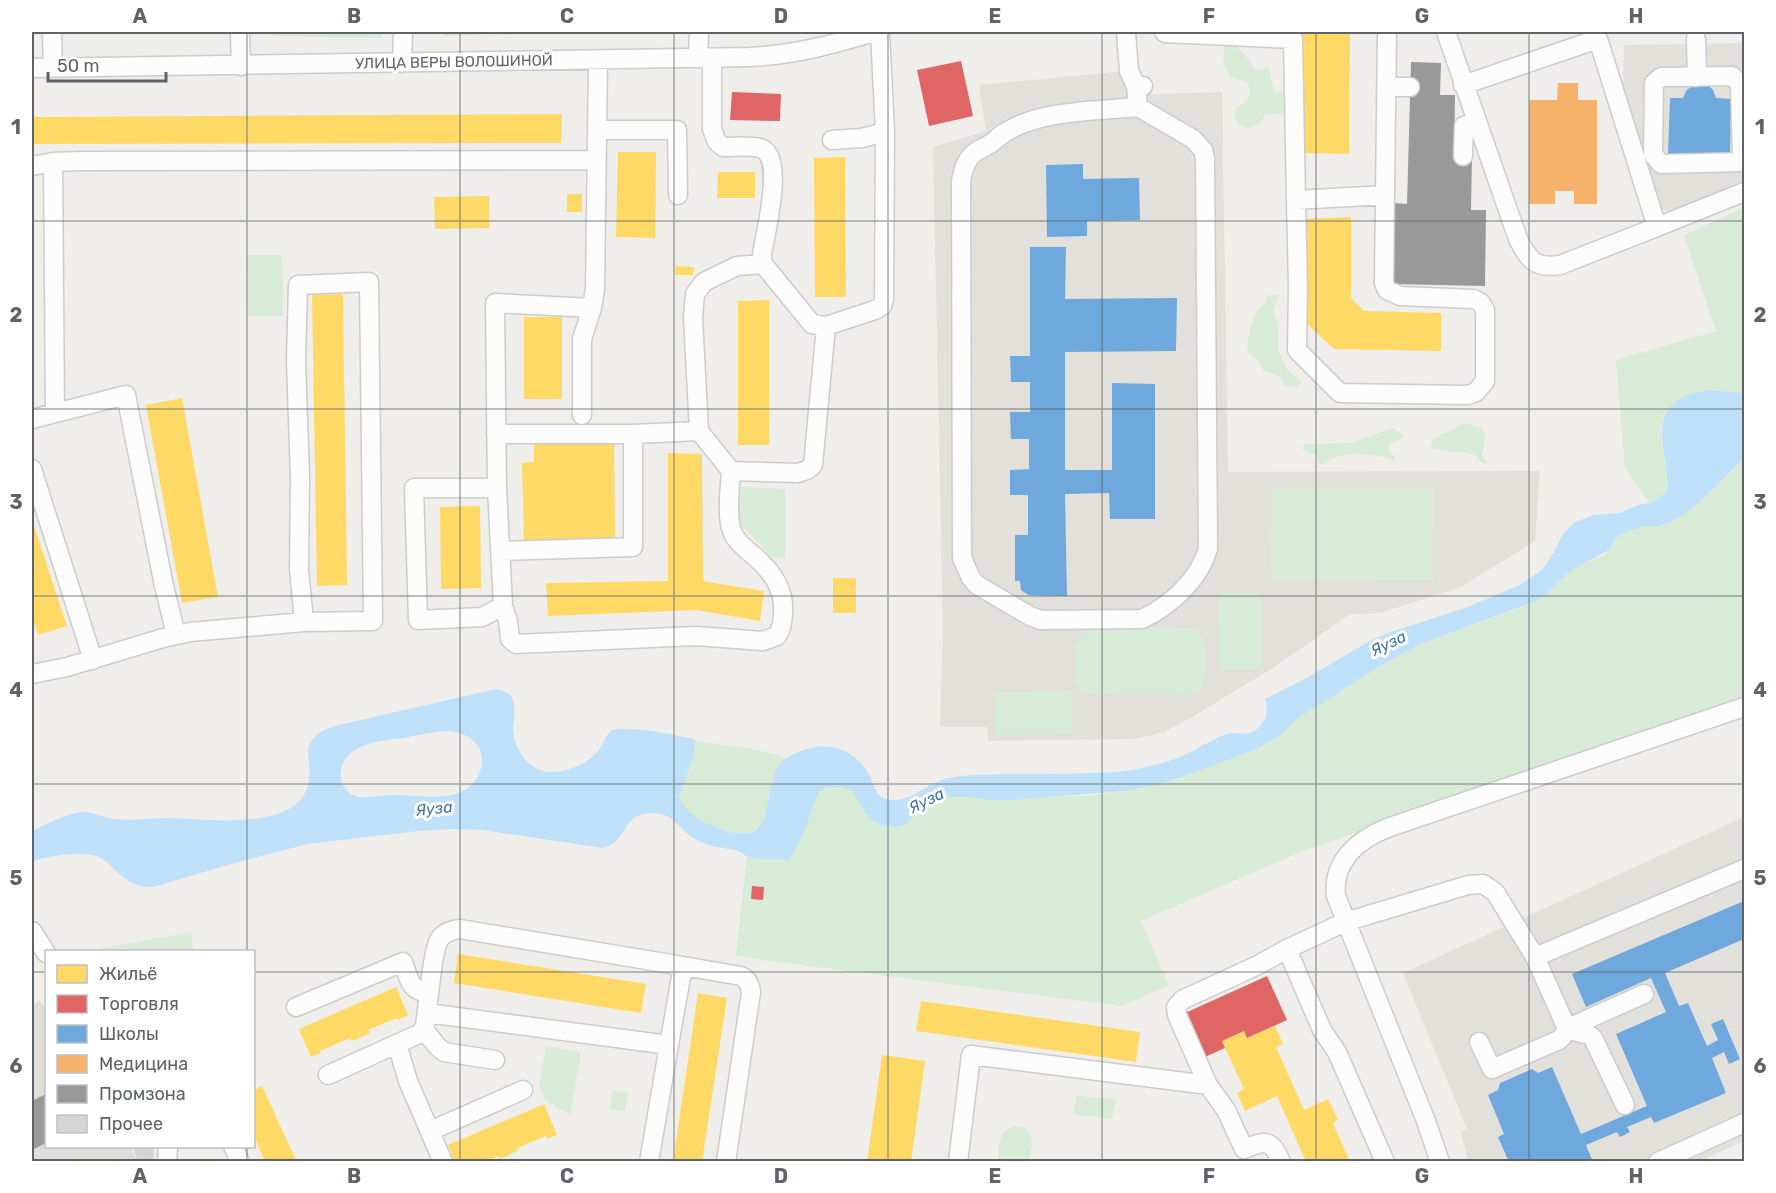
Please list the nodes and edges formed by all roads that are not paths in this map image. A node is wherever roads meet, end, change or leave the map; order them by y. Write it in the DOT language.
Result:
graph roads {
  1 [pos="52,32"];
  2 [pos="240,32"];
  3 [pos="403,32"];
  4 [pos="699,32"];
  5 [pos="874,32"];
  6 [pos="880,32"];
  7 [pos="1126,32"];
  8 [pos="1164,32"];
  9 [pos="1387,32"];
  10 [pos="1446,32"];
  11 [pos="1597,35"];
  12 [pos="1696,39"];
  13 [pos="705,58"];
  14 [pos="598,60"];
  15 [pos="402,63"];
  16 [pos="242,66"];
  17 [pos="32,68"];
  18 [pos="53,68"];
  19 [pos="1697,77"];
  20 [pos="1463,86"];
  21 [pos="1387,87"];
  22 [pos="1410,87"];
  23 [pos="1138,107"];
  24 [pos="1476,122"];
  25 [pos="597,130"];
  26 [pos="890,139"];
  27 [pos="832,140"];
  28 [pos="1463,156"];
  29 [pos="596,160"];
  30 [pos="53,162"];
  31 [pos="1743,162"];
  32 [pos="32,165"];
  33 [pos="1744,192"];
  34 [pos="678,195"];
  35 [pos="1385,195"];
  36 [pos="1296,200"];
  37 [pos="1657,227"];
  38 [pos="762,264"];
  39 [pos="592,308"];
  40 [pos="826,326"];
  41 [pos="55,413"];
  42 [pos="582,415"];
  43 [pos="32,419"];
  44 [pos="699,431"];
  45 [pos="496,434"];
  46 [pos="633,434"];
  47 [pos="32,469"];
  48 [pos="731,471"];
  49 [pos="497,488"];
  50 [pos="500,551"];
  51 [pos="503,606"];
  52 [pos="304,622"];
  53 [pos="176,635"];
  54 [pos="93,660"];
  55 [pos="32,674"];
  56 [pos="1744,707"];
  57 [pos="1744,869"];
  58 [pos="1346,922"];
  59 [pos="32,931"];
  60 [pos="1287,949"];
  61 [pos="45,951"];
  62 [pos="1535,957"];
  63 [pos="683,966"];
  64 [pos="429,993"];
  65 [pos="1644,994"];
  66 [pos="296,1007"];
  67 [pos="425,1021"];
  68 [pos="1566,1029"];
  69 [pos="1479,1042"];
  70 [pos="397,1044"];
  71 [pos="669,1045"];
  72 [pos="495,1060"];
  73 [pos="328,1075"];
  74 [pos="1208,1085"];
  75 [pos="523,1090"];
  76 [pos="1625,1105"];
  77 [pos="1744,1123"];
  78 [pos="430,1131"];
  79 [pos="1247,1155"];
  80 [pos="443,1161"];
  81 [pos="649,1161"];
  82 [pos="726,1161"];
  83 [pos="958,1161"];
  84 [pos="1281,1161"];
  85 [pos="1385,1161"];
  86 [pos="1440,1161"];
  87 [pos="1658,1161"];
  1 -- 18 [label="street"];
  2 -- 16 [label="street"];
  3 -- 15 [label="street"];
  4 -- 13 [label="street"];
  5 -- 13 [label="street, УЛИЦА ВЕРЫ ВОЛОШИНОЙ"];
  6 -- 26 [label="street"];
  7 -- 23 [label="street"];
  8 -- 36 [label="street"];
  9 -- 21 [label="street"];
  10 -- 20 [label="street"];
  11 -- 20 [label="street"];
  11 -- 37 [label="street"];
  12 -- 19 [label="street"];
  13 -- 14 [label="street, УЛИЦА ВЕРЫ ВОЛОШИНОЙ"];
  13 -- 38 [label="street"];
  14 -- 15 [label="street, УЛИЦА ВЕРЫ ВОЛОШИНОЙ"];
  14 -- 25 [label="street"];
  15 -- 16 [label="street, УЛИЦА ВЕРЫ ВОЛОШИНОЙ"];
  16 -- 18 [label="street, УЛИЦА ВЕРЫ ВОЛОШИНОЙ"];
  17 -- 18 [label="street, УЛИЦА ВЕРЫ ВОЛОШИНОЙ"];
  19 -- 31 [label="street"];
  19 -- 31 [label="street"];
  20 -- 24 [label="street"];
  21 -- 22 [label="street"];
  21 -- 35 [label="street"];
  23 -- 23 [label="street"];
  24 -- 28 [label="street"];
  24 -- 37 [label="street"];
  25 -- 29 [label="street"];
  25 -- 34 [label="street"];
  26 -- 27 [label="street"];
  26 -- 40 [label="street"];
  29 -- 30 [label="street"];
  29 -- 39 [label="street"];
  30 -- 32 [label="street"];
  30 -- 41 [label="street"];
  33 -- 37 [label="street"];
  35 -- 36 [label="street"];
  35 -- 36 [label="street"];
  38 -- 40 [label="street"];
  38 -- 44 [label="street"];
  39 -- 42 [label="street"];
  39 -- 45 [label="street"];
  40 -- 48 [label="street"];
  41 -- 43 [label="street"];
  41 -- 53 [label="street"];
  44 -- 46 [label="street"];
  44 -- 48 [label="street"];
  45 -- 46 [label="street"];
  45 -- 49 [label="street"];
  46 -- 50 [label="street"];
  47 -- 54 [label="street"];
  48 -- 51 [label="street"];
  49 -- 50 [label="street"];
  49 -- 51 [label="street"];
  50 -- 51 [label="street"];
  52 -- 52 [label="street"];
  52 -- 53 [label="street"];
  53 -- 54 [label="street"];
  54 -- 55 [label="street"];
  56 -- 58 [label="street"];
  57 -- 62 [label="street"];
  58 -- 60 [label="street"];
  58 -- 62 [label="street"];
  58 -- 86 [label="street"];
  59 -- 61 [label="street"];
  60 -- 74 [label="street"];
  60 -- 85 [label="street"];
  62 -- 68 [label="street"];
  63 -- 64 [label="street"];
  63 -- 71 [label="street"];
  63 -- 82 [label="street"];
  64 -- 66 [label="street"];
  64 -- 67 [label="street"];
  65 -- 68 [label="street"];
  67 -- 70 [label="street"];
  67 -- 71 [label="street"];
  67 -- 72 [label="street"];
  68 -- 69 [label="street"];
  68 -- 76 [label="street"];
  70 -- 73 [label="street"];
  70 -- 78 [label="street"];
  71 -- 81 [label="street"];
  74 -- 79 [label="street"];
  74 -- 83 [label="street"];
  75 -- 78 [label="street"];
  77 -- 87 [label="street"];
  78 -- 80 [label="street"];
  79 -- 84 [label="street"];
}
